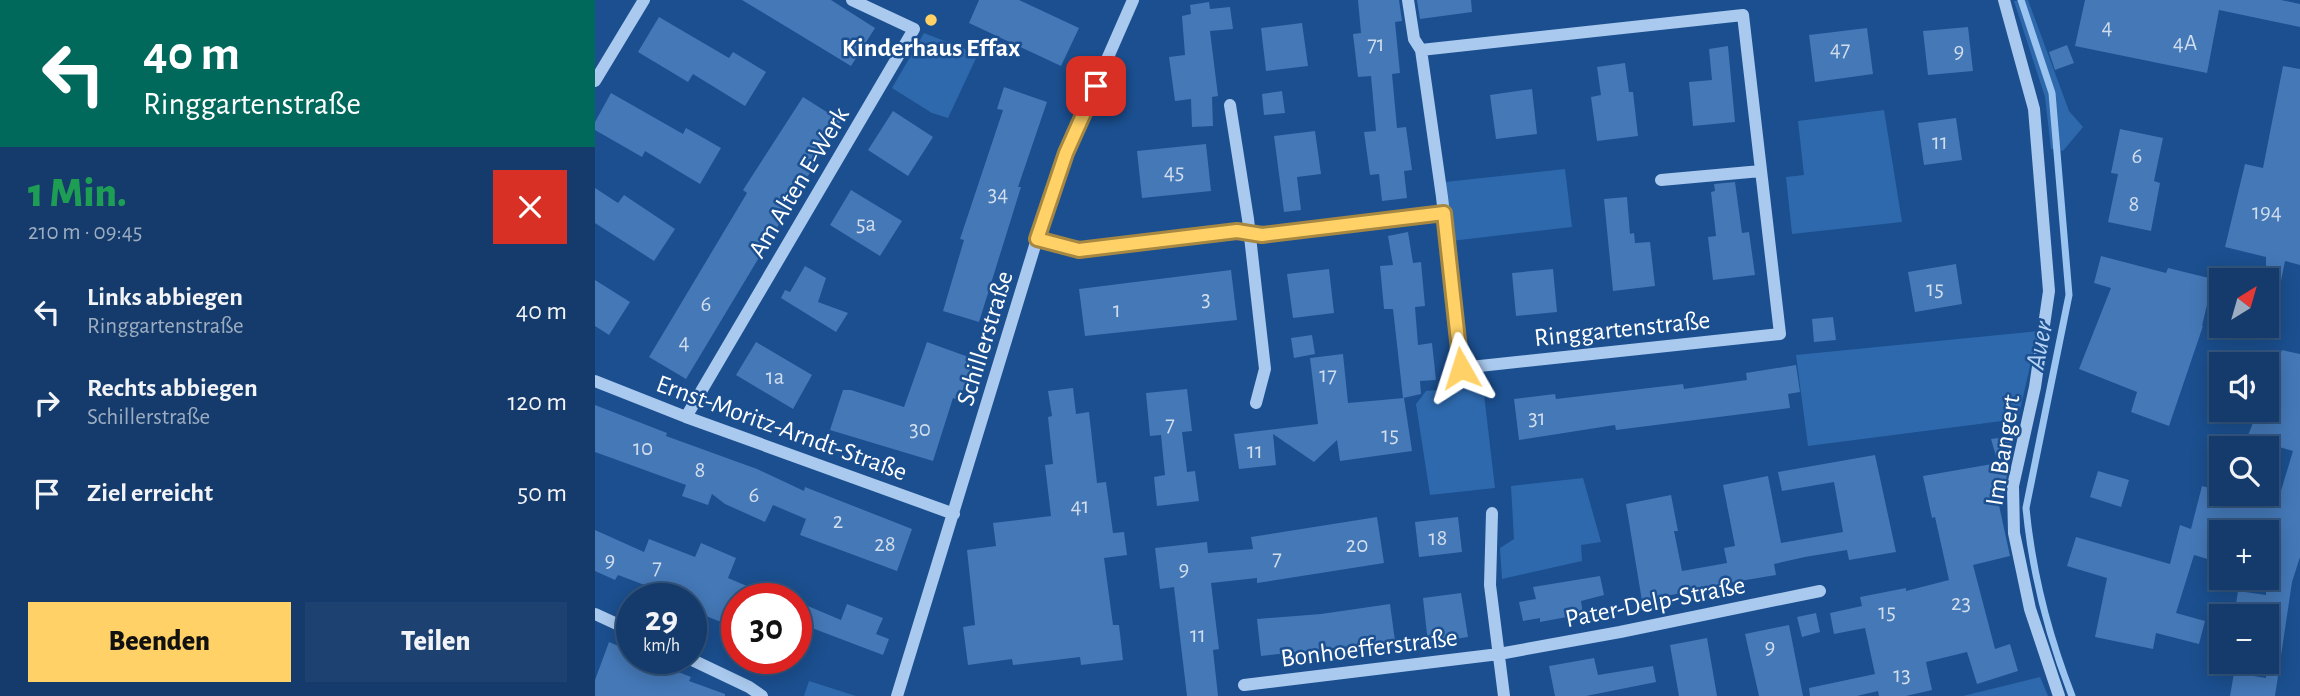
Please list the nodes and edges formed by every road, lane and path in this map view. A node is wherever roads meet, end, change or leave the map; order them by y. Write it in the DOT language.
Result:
graph roads {
  1 [pos="644,0"];
  2 [pos="852,0"];
  3 [pos="1133,0"];
  4 [pos="1408,0"];
  5 [pos="2004,0"];
  6 [pos="1421,51"];
  7 [pos="595,81"];
  8 [pos="1230,104"];
  9 [pos="1761,171"];
  10 [pos="1661,180"];
  11 [pos="1444,213"];
  12 [pos="1249,233"];
  13 [pos="1037,239"];
  14 [pos="595,381"];
  15 [pos="1256,403"];
  16 [pos="686,417"];
  17 [pos="1492,513"];
  18 [pos="954,514"];
  19 [pos="1820,591"];
  20 [pos="595,614"];
  21 [pos="616,624"];
  22 [pos="1499,654"];
  23 [pos="707,667"];
  24 [pos="1244,685"];
  25 [pos="762,696"];
  26 [pos="897,696"];
  27 [pos="1504,696"];
  28 [pos="2059,696"];
  1 -- 7 [label="street"];
  2 -- 16 [label="street, Am Alten E-Werk"];
  3 -- 13 [label="street, Schillerstraße"];
  4 -- 6 [label="street, Ringgartenstraße"];
  5 -- 28 [label="street, Im Bangert"];
  6 -- 9 [label="street, Ringgartenstraße"];
  6 -- 11 [label="street, Ringgartenstraße"];
  8 -- 12 [label="street"];
  9 -- 10 [label="street"];
  9 -- 11 [label="street, Ringgartenstraße"];
  11 -- 12 [label="street"];
  12 -- 13 [label="street"];
  12 -- 15 [label="street"];
  13 -- 18 [label="street, Schillerstraße"];
  14 -- 16 [label="street, Ernst-Moritz-Arndt-Straße"];
  16 -- 18 [label="street, Ernst-Moritz-Arndt-Straße"];
  17 -- 22 [label="street"];
  18 -- 26 [label="street, Schillerstraße"];
  19 -- 22 [label="street, Pater-Delp-Straße"];
  20 -- 21 [label="street"];
  22 -- 24 [label="street, Bonhoefferstraße"];
  22 -- 27 [label="street"];
  23 -- 25 [label="street"];
}
